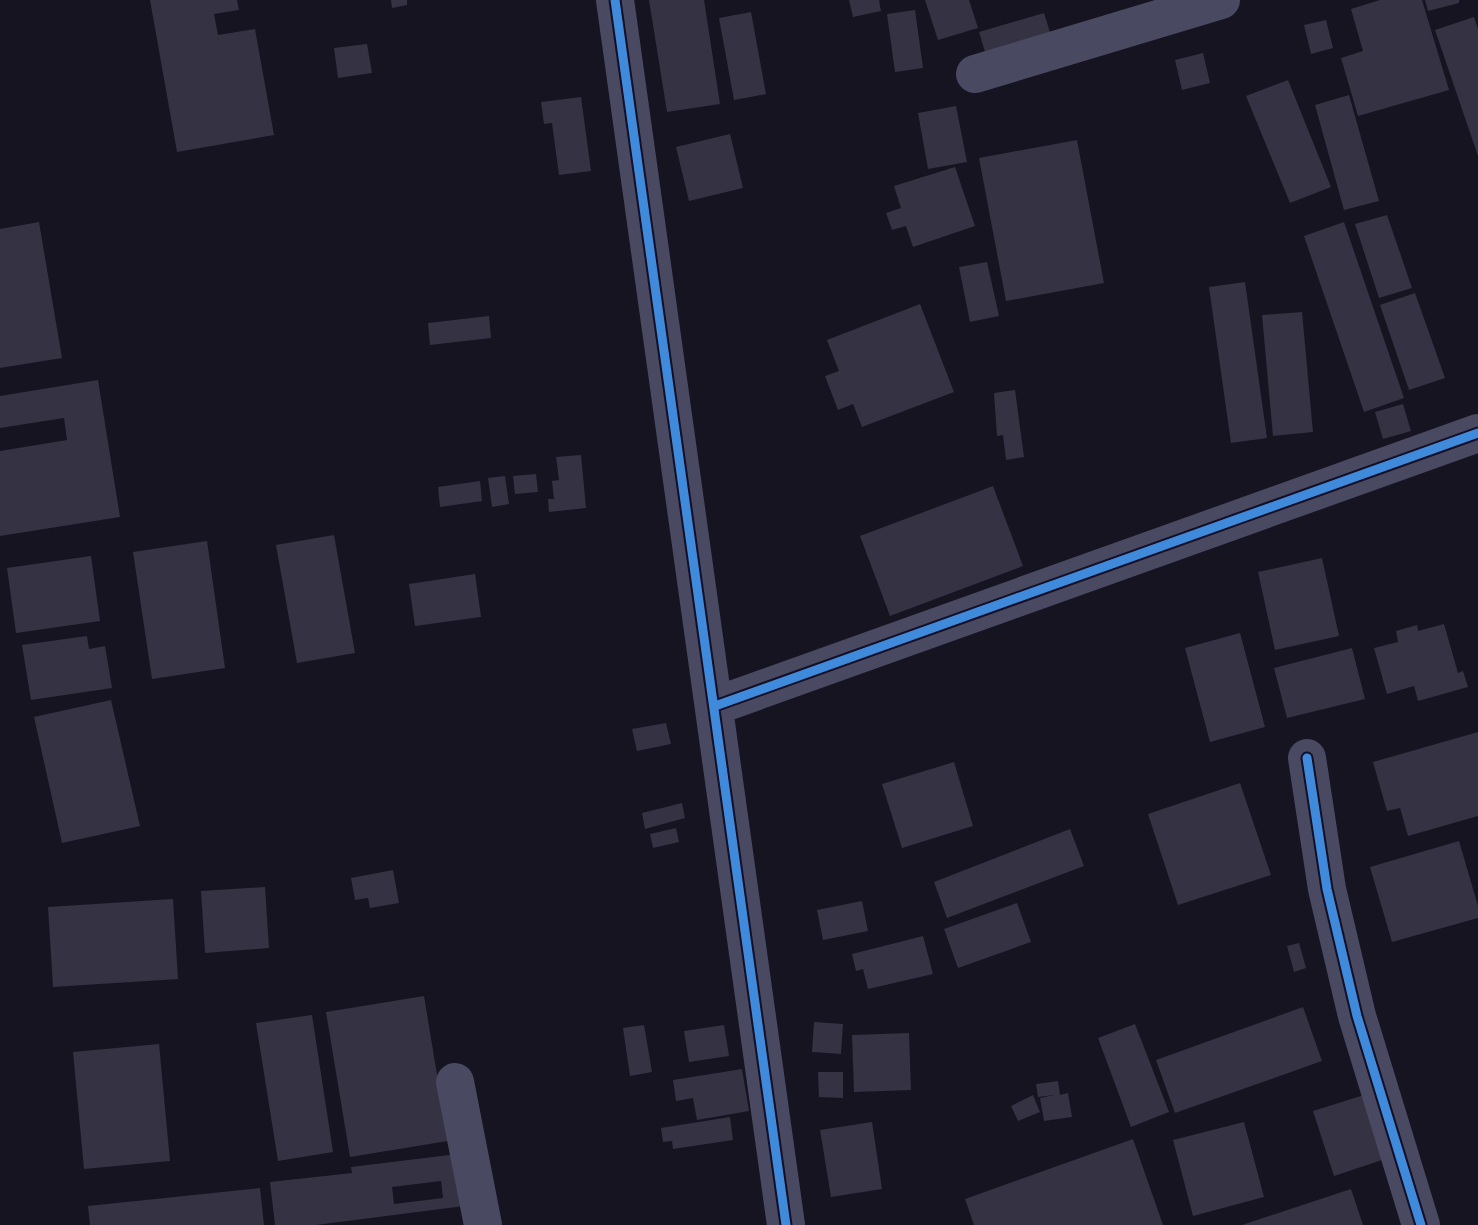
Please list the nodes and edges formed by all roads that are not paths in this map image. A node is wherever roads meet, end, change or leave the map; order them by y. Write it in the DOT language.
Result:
graph roads {
  1 [pos="615,0"];
  2 [pos="1221,0"];
  3 [pos="975,75"];
  4 [pos="1478,433"];
  5 [pos="715,706"];
  6 [pos="1307,758"];
  7 [pos="455,1082"];
  8 [pos="483,1225"];
  9 [pos="786,1225"];
  10 [pos="1421,1225"];
  1 -- 5 [label="street"];
  2 -- 3 [label="street"];
  4 -- 5 [label="street"];
  5 -- 9 [label="street"];
  6 -- 10 [label="street"];
  7 -- 8 [label="street"];
}
